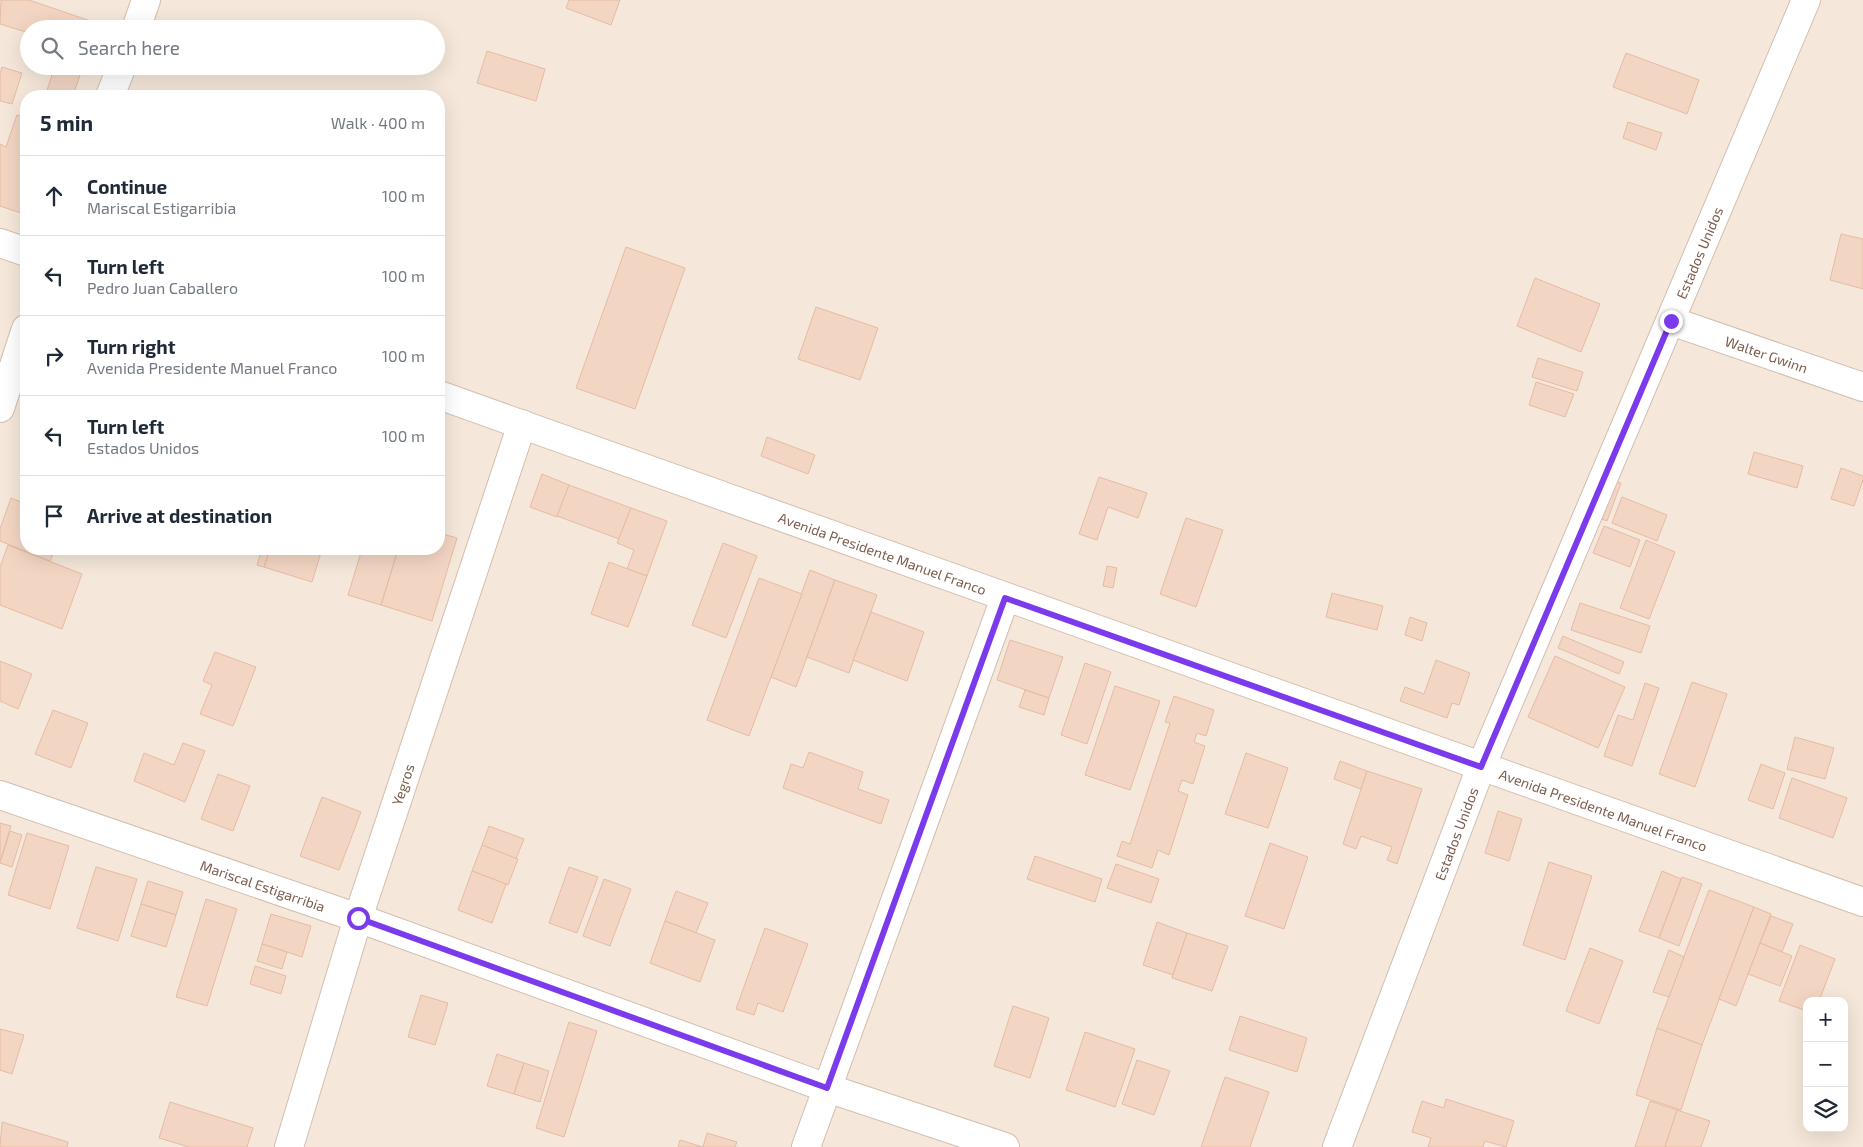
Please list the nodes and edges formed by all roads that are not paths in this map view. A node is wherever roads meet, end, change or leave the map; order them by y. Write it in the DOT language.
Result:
graph roads {
  1 [pos="146,0"];
  2 [pos="1806,0"];
  3 [pos="139,20"];
  4 [pos="118,75"];
  5 [pos="112,90"];
  6 [pos="0,243"];
  7 [pos="20,250"];
  8 [pos="1671,321"];
  9 [pos="20,347"];
  10 [pos="1863,387"];
  11 [pos="445,397"];
  12 [pos="0,408"];
  13 [pos="522,424"];
  14 [pos="1005,598"];
  15 [pos="1481,767"];
  16 [pos="0,795"];
  17 [pos="1863,902"];
  18 [pos="358,918"];
  19 [pos="827,1088"];
  20 [pos="289,1147"];
  21 [pos="806,1147"];
  22 [pos="1005,1147"];
  23 [pos="1337,1147"];
  1 -- 3 [label="street"];
  2 -- 8 [label="street, Estados Unidos"];
  4 -- 5 [label="street"];
  6 -- 7 [label="street"];
  8 -- 10 [label="street, Walter Gwinn"];
  8 -- 15 [label="street, Estados Unidos"];
  9 -- 12 [label="street"];
  11 -- 13 [label="street, Avenida Presidente Manuel Franco"];
  13 -- 14 [label="street, Avenida Presidente Manuel Franco"];
  13 -- 18 [label="street, Yegros"];
  14 -- 15 [label="street, Avenida Presidente Manuel Franco"];
  14 -- 19 [label="street"];
  15 -- 17 [label="street, Avenida Presidente Manuel Franco"];
  15 -- 23 [label="street, Estados Unidos"];
  16 -- 18 [label="street, Mariscal Estigarribia"];
  18 -- 19 [label="street, Mariscal Estigarribia"];
  18 -- 20 [label="street, Yegros"];
  19 -- 21 [label="street"];
  19 -- 22 [label="street, Mariscal Estigarribia"];
}
